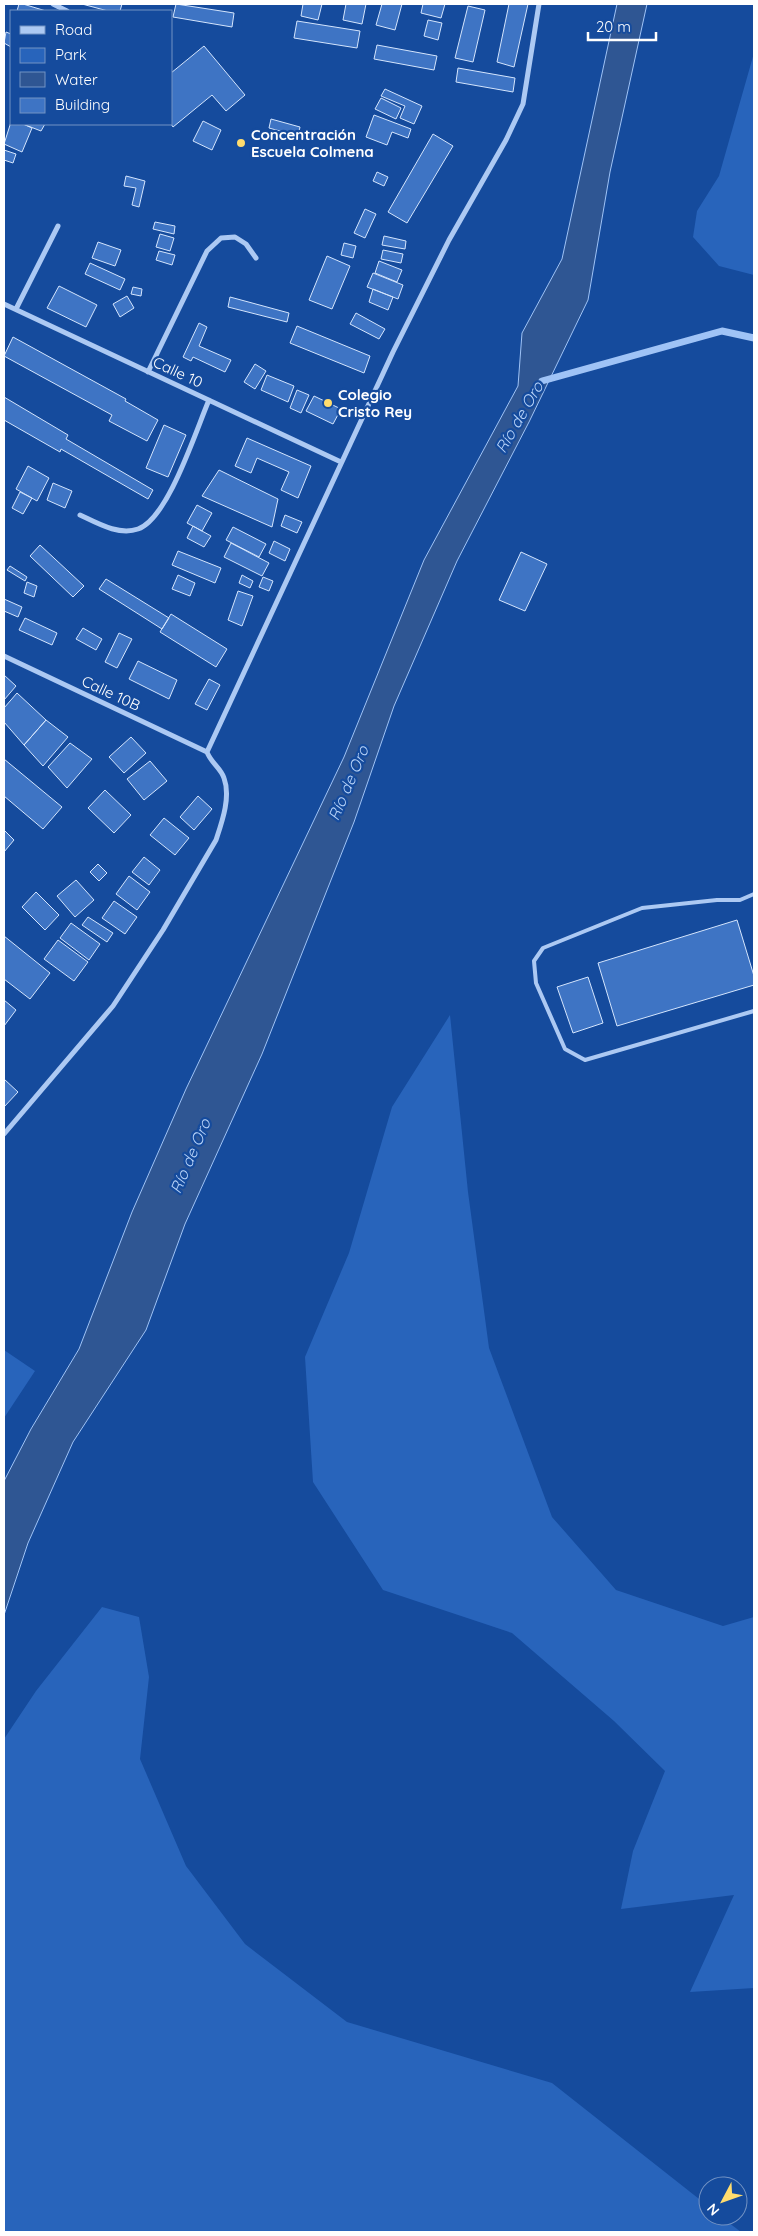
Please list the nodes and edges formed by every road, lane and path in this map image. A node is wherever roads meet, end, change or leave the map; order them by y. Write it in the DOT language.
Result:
graph roads {
  1 [pos="53,4"];
  2 [pos="539,4"];
  3 [pos="65,10"];
  4 [pos="58,226"];
  5 [pos="256,258"];
  6 [pos="4,304"];
  7 [pos="16,310"];
  8 [pos="148,372"];
  9 [pos="209,400"];
  10 [pos="342,462"];
  11 [pos="80,515"];
  12 [pos="4,656"];
  13 [pos="207,752"];
  14 [pos="754,894"];
  15 [pos="754,1011"];
  16 [pos="4,1134"];
  1 -- 3 [label="street"];
  2 -- 10 [label="street"];
  4 -- 7 [label="street"];
  5 -- 8 [label="street"];
  6 -- 7 [label="street, Calle 10"];
  7 -- 8 [label="street, Calle 10"];
  8 -- 9 [label="street, Calle 10"];
  9 -- 10 [label="street, Calle 10"];
  9 -- 11 [label="street"];
  10 -- 13 [label="street"];
  12 -- 13 [label="street, Calle 10B"];
  13 -- 16 [label="street"];
  14 -- 15 [label="lane"];
}
